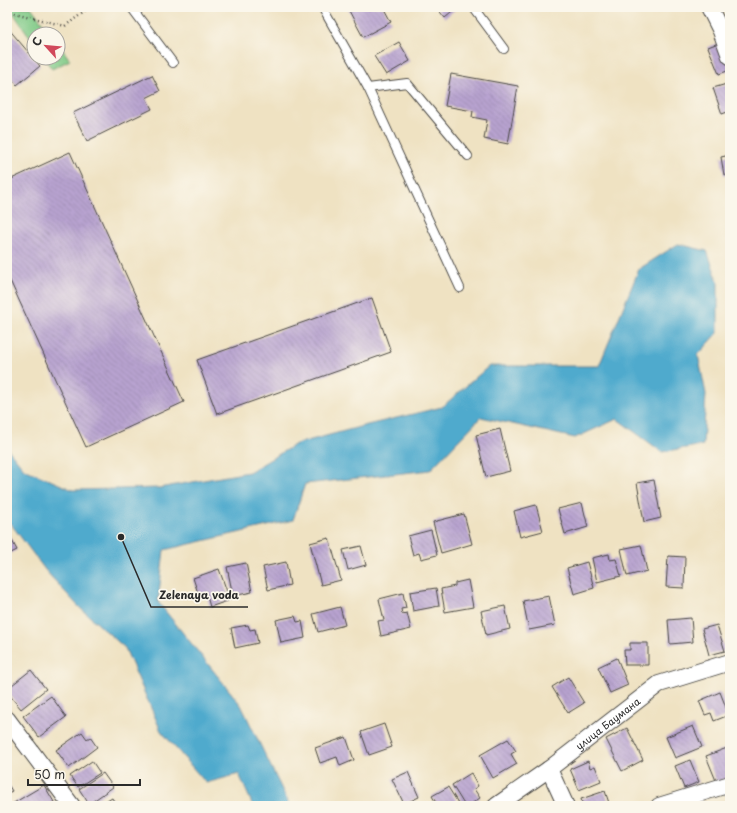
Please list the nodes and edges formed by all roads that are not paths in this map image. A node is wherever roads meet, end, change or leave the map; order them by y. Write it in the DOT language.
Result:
graph roads {
  1 [pos="131,7"];
  2 [pos="322,7"];
  3 [pos="473,7"];
  4 [pos="709,7"];
  5 [pos="504,49"];
  6 [pos="730,56"];
  7 [pos="173,63"];
  8 [pos="368,88"];
  9 [pos="468,156"];
  10 [pos="460,288"];
  11 [pos="730,662"];
  12 [pos="7,719"];
  13 [pos="549,769"];
  14 [pos="730,784"];
  15 [pos="72,806"];
  16 [pos="496,806"];
  17 [pos="566,806"];
  18 [pos="659,806"];
  1 -- 7 [label="lane"];
  2 -- 8 [label="lane"];
  3 -- 5 [label="lane"];
  4 -- 6 [label="street"];
  8 -- 9 [label="lane"];
  8 -- 10 [label="lane"];
  11 -- 13 [label="street, улица Баумана"];
  12 -- 15 [label="street"];
  13 -- 16 [label="street, улица Баумана"];
  13 -- 17 [label="street"];
  14 -- 18 [label="street"];
}
